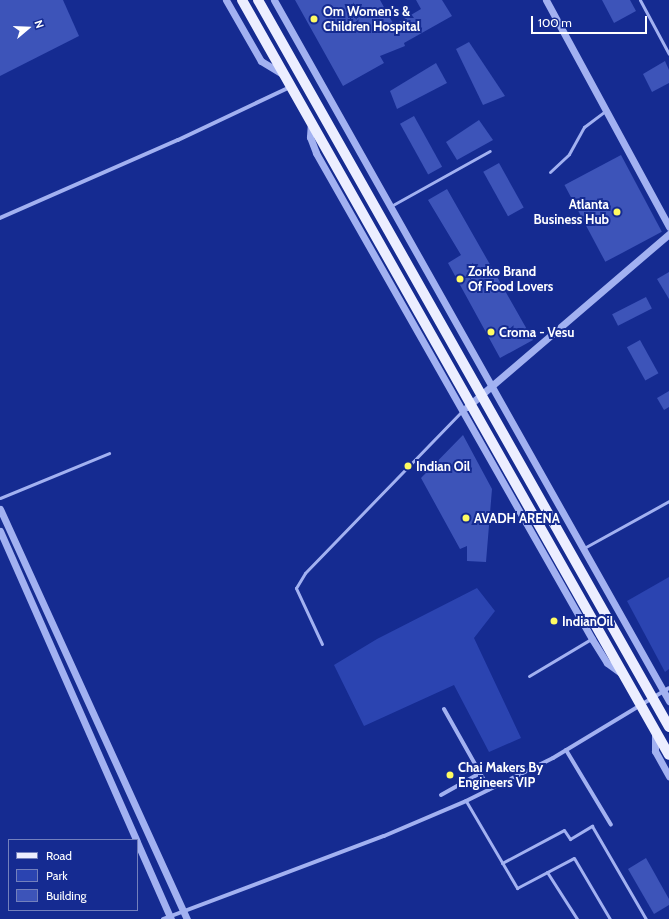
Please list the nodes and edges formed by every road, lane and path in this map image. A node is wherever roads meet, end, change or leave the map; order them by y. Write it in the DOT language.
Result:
graph roads {
  1 [pos="226,0"];
  2 [pos="242,0"];
  3 [pos="258,0"];
  4 [pos="274,0"];
  5 [pos="546,0"];
  6 [pos="640,0"];
  7 [pos="669,54"];
  8 [pos="283,74"];
  9 [pos="291,87"];
  10 [pos="606,110"];
  11 [pos="490,151"];
  12 [pos="550,172"];
  13 [pos="391,206"];
  14 [pos="0,218"];
  15 [pos="669,227"];
  16 [pos="669,234"];
  17 [pos="493,386"];
  18 [pos="483,395"];
  19 [pos="467,407"];
  20 [pos="109,453"];
  21 [pos="0,498"];
  22 [pos="669,501"];
  23 [pos="0,509"];
  24 [pos="0,531"];
  25 [pos="584,548"];
  26 [pos="592,638"];
  27 [pos="322,644"];
  28 [pos="624,675"];
  29 [pos="529,676"];
  30 [pos="666,690"];
  31 [pos="652,698"];
  32 [pos="669,701"];
  33 [pos="641,705"];
  34 [pos="444,708"];
  35 [pos="669,727"];
  36 [pos="655,730"];
  37 [pos="566,750"];
  38 [pos="669,755"];
  39 [pos="480,773"];
  40 [pos="669,776"];
  41 [pos="489,789"];
  42 [pos="441,795"];
  43 [pos="466,801"];
  44 [pos="611,825"];
  45 [pos="136,839"];
  46 [pos="138,843"];
  47 [pos="502,863"];
  48 [pos="547,872"];
  49 [pos="183,911"];
  50 [pos="168,918"];
  51 [pos="187,919"];
  52 [pos="577,919"];
  53 [pos="610,919"];
  54 [pos="646,919"];
  1 -- 8 [label="street"];
  2 -- 8 [label="main road"];
  3 -- 18 [label="main road"];
  4 -- 13 [label="street"];
  5 -- 10 [label="street"];
  6 -- 7 [label="lane"];
  8 -- 9 [label="main road"];
  9 -- 14 [label="street"];
  9 -- 19 [label="main road"];
  10 -- 12 [label="lane"];
  10 -- 15 [label="street"];
  11 -- 13 [label="lane"];
  13 -- 17 [label="street"];
  16 -- 17 [label="street"];
  17 -- 18 [label="street"];
  17 -- 25 [label="street"];
  18 -- 19 [label="street"];
  18 -- 31 [label="main road"];
  19 -- 26 [label="street"];
  19 -- 27 [label="lane"];
  19 -- 28 [label="main road"];
  20 -- 21 [label="lane"];
  22 -- 25 [label="lane"];
  23 -- 49 [label="street"];
  24 -- 45 [label="street"];
  25 -- 30 [label="street"];
  26 -- 28 [label="street"];
  26 -- 29 [label="lane"];
  28 -- 33 [label="main road"];
  30 -- 31 [label="street"];
  30 -- 32 [label="street"];
  31 -- 33 [label="street"];
  31 -- 35 [label="main road"];
  33 -- 36 [label="main road"];
  33 -- 37 [label="street"];
  34 -- 39 [label="street"];
  36 -- 38 [label="main road"];
  36 -- 40 [label="street"];
  37 -- 41 [label="street"];
  37 -- 44 [label="street"];
  39 -- 41 [label="street"];
  39 -- 42 [label="street"];
  41 -- 43 [label="street"];
  43 -- 47 [label="lane"];
  43 -- 49 [label="street"];
  46 -- 50 [label="street"];
  47 -- 48 [label="lane"];
  47 -- 54 [label="lane"];
  48 -- 52 [label="lane"];
  48 -- 53 [label="lane"];
  49 -- 50 [label="street"];
  49 -- 51 [label="street"];
}
